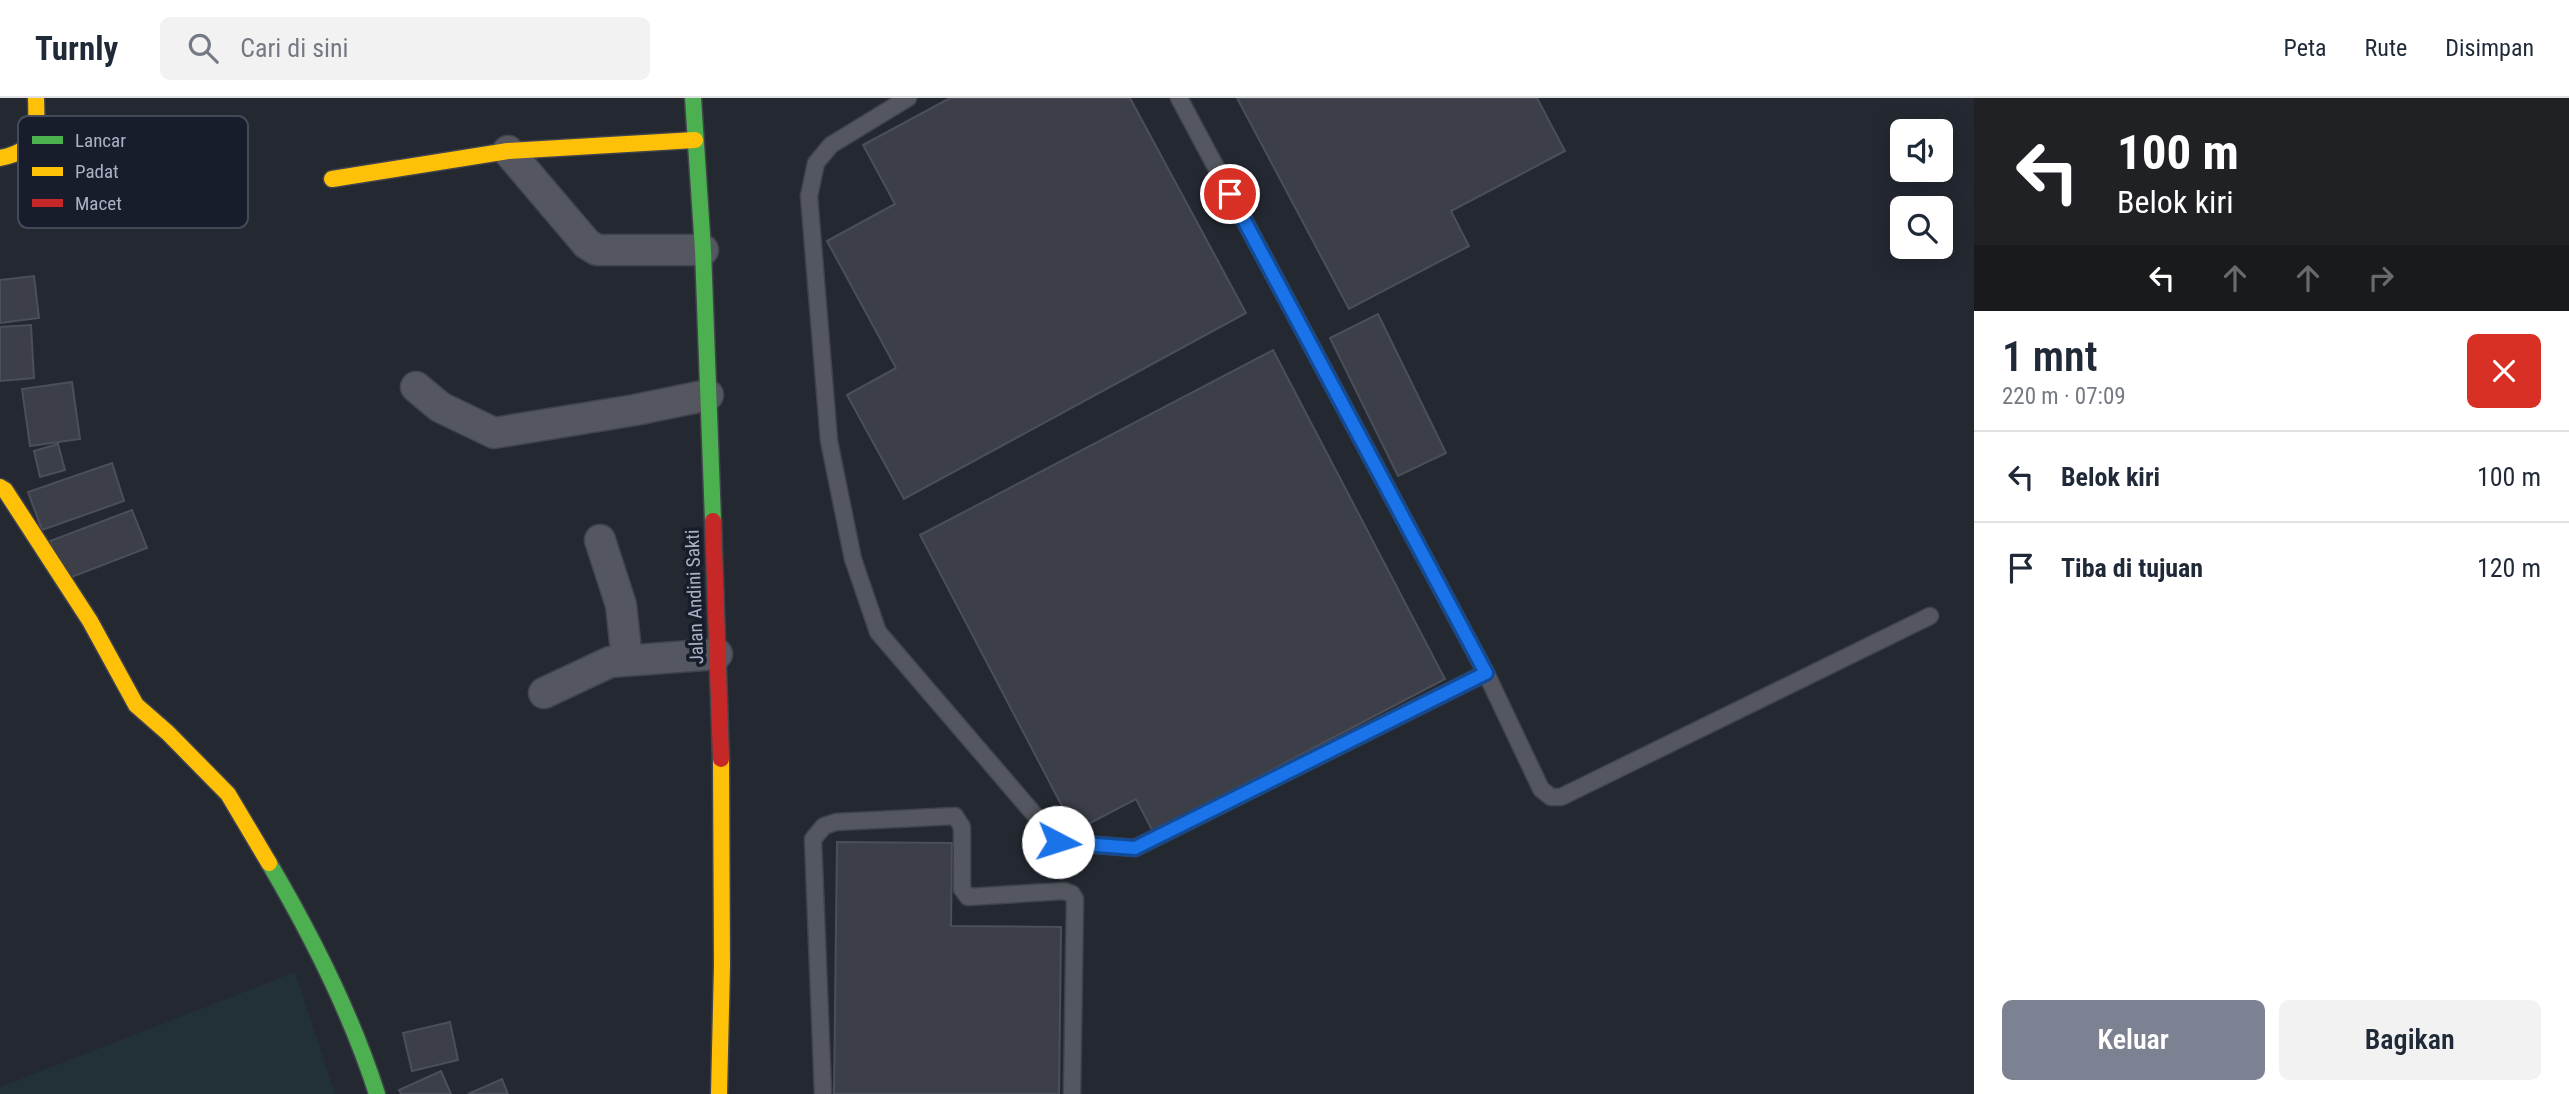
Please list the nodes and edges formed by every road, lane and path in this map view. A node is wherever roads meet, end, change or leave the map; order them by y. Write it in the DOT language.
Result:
graph roads {
  1 [pos="36,98"];
  2 [pos="693,98"];
  3 [pos="908,98"];
  4 [pos="1179,98"];
  5 [pos="36,116"];
  6 [pos="695,140"];
  7 [pos="508,151"];
  8 [pos="18,154"];
  9 [pos="0,158"];
  10 [pos="332,179"];
  11 [pos="703,250"];
  12 [pos="416,387"];
  13 [pos="708,395"];
  14 [pos="0,488"];
  15 [pos="600,540"];
  16 [pos="1930,616"];
  17 [pos="717,654"];
  18 [pos="627,660"];
  19 [pos="1486,673"];
  20 [pos="544,693"];
  21 [pos="377,1094"];
  22 [pos="719,1094"];
  23 [pos="823,1094"];
  24 [pos="1072,1094"];
  1 -- 5 [label="street"];
  2 -- 6 [label="street, Jalan Andini Sakti"];
  3 -- 19 [label="lane"];
  4 -- 19 [label="lane"];
  6 -- 7 [label="street"];
  6 -- 11 [label="street, Jalan Andini Sakti"];
  7 -- 10 [label="street"];
  7 -- 11 [label="street"];
  8 -- 9 [label="street"];
  11 -- 13 [label="street, Jalan Andini Sakti"];
  12 -- 13 [label="street"];
  13 -- 17 [label="street, Jalan Andini Sakti"];
  14 -- 21 [label="street"];
  15 -- 18 [label="street"];
  16 -- 19 [label="lane"];
  17 -- 18 [label="street"];
  17 -- 22 [label="street, Jalan Andini Sakti"];
  18 -- 20 [label="street"];
  23 -- 24 [label="lane"];
}
